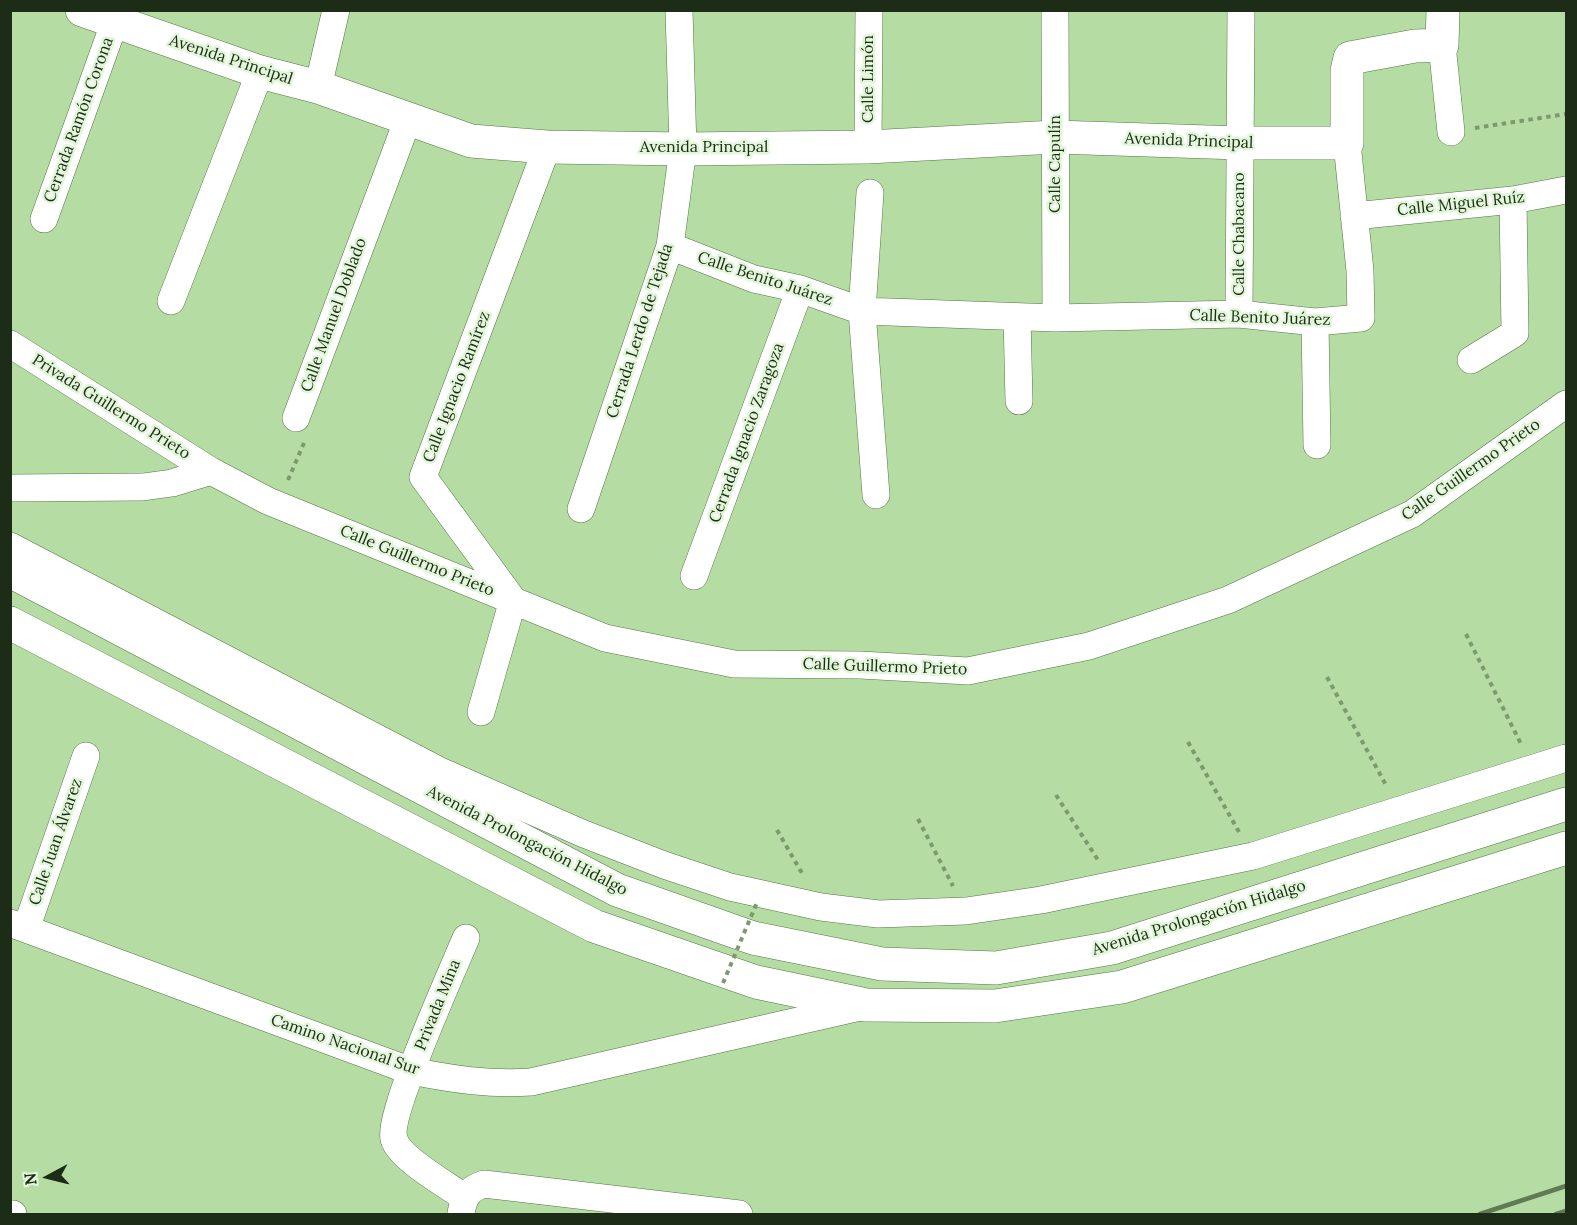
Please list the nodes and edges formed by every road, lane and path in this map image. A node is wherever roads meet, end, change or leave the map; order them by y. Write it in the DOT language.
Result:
graph roads {
  1 [pos="82,10"];
  2 [pos="336,10"];
  3 [pos="679,10"];
  4 [pos="868,10"];
  5 [pos="1055,10"];
  6 [pos="1241,10"];
  7 [pos="1443,10"];
  8 [pos="115,21"];
  9 [pos="1442,45"];
  10 [pos="260,72"];
  11 [pos="318,87"];
  12 [pos="1566,114"];
  13 [pos="408,119"];
  14 [pos="1451,132"];
  15 [pos="1055,137"];
  16 [pos="1240,143"];
  17 [pos="1347,143"];
  18 [pos="547,147"];
  19 [pos="868,147"];
  20 [pos="683,149"];
  21 [pos="1566,190"];
  22 [pos="870,193"];
  23 [pos="1512,200"];
  24 [pos="1354,216"];
  25 [pos="44,219"];
  26 [pos="670,246"];
  27 [pos="800,290"];
  28 [pos="171,301"];
  29 [pos="862,311"];
  30 [pos="1239,314"];
  31 [pos="1017,317"];
  32 [pos="1056,318"];
  33 [pos="1315,322"];
  34 [pos="10,344"];
  35 [pos="1471,360"];
  36 [pos="1019,401"];
  37 [pos="1566,404"];
  38 [pos="296,418"];
  39 [pos="1317,445"];
  40 [pos="211,471"];
  41 [pos="10,488"];
  42 [pos="876,495"];
  43 [pos="274,504"];
  44 [pos="580,509"];
  45 [pos="10,546"];
  46 [pos="10,571"];
  47 [pos="694,576"];
  48 [pos="513,600"];
  49 [pos="10,623"];
  50 [pos="1466,634"];
  51 [pos="1327,678"];
  52 [pos="481,712"];
  53 [pos="1188,742"];
  54 [pos="86,756"];
  55 [pos="1566,758"];
  56 [pos="1533,769"];
  57 [pos="1056,795"];
  58 [pos="1566,804"];
  59 [pos="1399,808"];
  60 [pos="918,819"];
  61 [pos="777,830"];
  62 [pos="1566,848"];
  63 [pos="1253,856"];
  64 [pos="1113,884"];
  65 [pos="758,900"];
  66 [pos="821,907"];
  67 [pos="966,910"];
  68 [pos="18,926"];
  69 [pos="466,938"];
  70 [pos="723,983"];
  71 [pos="866,1005"];
  72 [pos="411,1071"];
  73 [pos="462,1206"];
  74 [pos="739,1215"];
  1 -- 8 [label="main road, Avenida Principal"];
  2 -- 11 [label="street"];
  3 -- 20 [label="street, Cerrada Lerdo de Tejada"];
  4 -- 19 [label="street, Calle Limón"];
  5 -- 15 [label="street, Calle Capulín"];
  6 -- 16 [label="street, Calle Chabacano"];
  7 -- 9 [label="main road"];
  8 -- 10 [label="main road, Avenida Principal"];
  8 -- 25 [label="street, Cerrada Ramón Corona"];
  9 -- 14 [label="street"];
  9 -- 17 [label="main road, Calle Benito Juárez"];
  10 -- 11 [label="main road, Avenida Principal"];
  10 -- 28 [label="street"];
  11 -- 13 [label="main road, Avenida Principal"];
  12 -- 14 [label="path"];
  13 -- 18 [label="main road, Avenida Principal"];
  13 -- 38 [label="street, Calle Manuel Doblado"];
  15 -- 16 [label="main road, Avenida Principal"];
  15 -- 19 [label="main road, Avenida Principal"];
  15 -- 32 [label="street, Calle Capulín"];
  16 -- 17 [label="main road, Avenida Principal"];
  16 -- 30 [label="street, Calle Chabacano"];
  17 -- 24 [label="street, Calle Benito Juárez"];
  18 -- 20 [label="main road, Avenida Principal"];
  18 -- 48 [label="street, Calle Ignacio Ramírez"];
  19 -- 20 [label="main road, Avenida Principal"];
  20 -- 26 [label="street, Cerrada Lerdo de Tejada"];
  21 -- 23 [label="street, Calle Miguel Ruíz"];
  22 -- 29 [label="street"];
  23 -- 24 [label="street, Calle Miguel Ruíz"];
  23 -- 35 [label="street"];
  24 -- 33 [label="street, Calle Benito Juárez"];
  26 -- 27 [label="street, Calle Benito Juárez"];
  26 -- 44 [label="street, Cerrada Lerdo de Tejada"];
  27 -- 29 [label="street, Calle Benito Juárez"];
  27 -- 47 [label="street, Cerrada Ignacio Zaragoza"];
  29 -- 31 [label="street, Calle Benito Juárez"];
  29 -- 42 [label="street"];
  30 -- 32 [label="street, Calle Benito Juárez"];
  30 -- 33 [label="street, Calle Benito Juárez"];
  31 -- 32 [label="street, Calle Benito Juárez"];
  31 -- 36 [label="street"];
  33 -- 39 [label="street"];
  34 -- 40 [label="street, Privada Guillermo Prieto"];
  37 -- 48 [label="street, Calle Guillermo Prieto"];
  38 -- 43 [label="path"];
  40 -- 41 [label="street"];
  40 -- 43 [label="street, Calle Guillermo Prieto"];
  43 -- 48 [label="street, Calle Guillermo Prieto"];
  45 -- 66 [label="street"];
  46 -- 58 [label="main road, Avenida Prolongación Hidalgo"];
  48 -- 52 [label="street"];
  49 -- 71 [label="main road"];
  50 -- 56 [label="path"];
  51 -- 59 [label="path"];
  53 -- 63 [label="path"];
  54 -- 68 [label="street, Calle Juan Álvarez"];
  55 -- 56 [label="street"];
  56 -- 59 [label="street"];
  57 -- 64 [label="path"];
  59 -- 63 [label="street"];
  60 -- 67 [label="path"];
  61 -- 66 [label="path"];
  62 -- 71 [label="main road"];
  63 -- 64 [label="street"];
  64 -- 67 [label="street"];
  65 -- 70 [label="path, bridge"];
  66 -- 67 [label="street"];
  68 -- 72 [label="street, Camino Nacional Sur"];
  69 -- 72 [label="street, Privada Mina"];
  71 -- 72 [label="street, Camino Nacional Sur"];
  72 -- 73 [label="street, Privada Mina"];
  73 -- 74 [label="street"];
}
